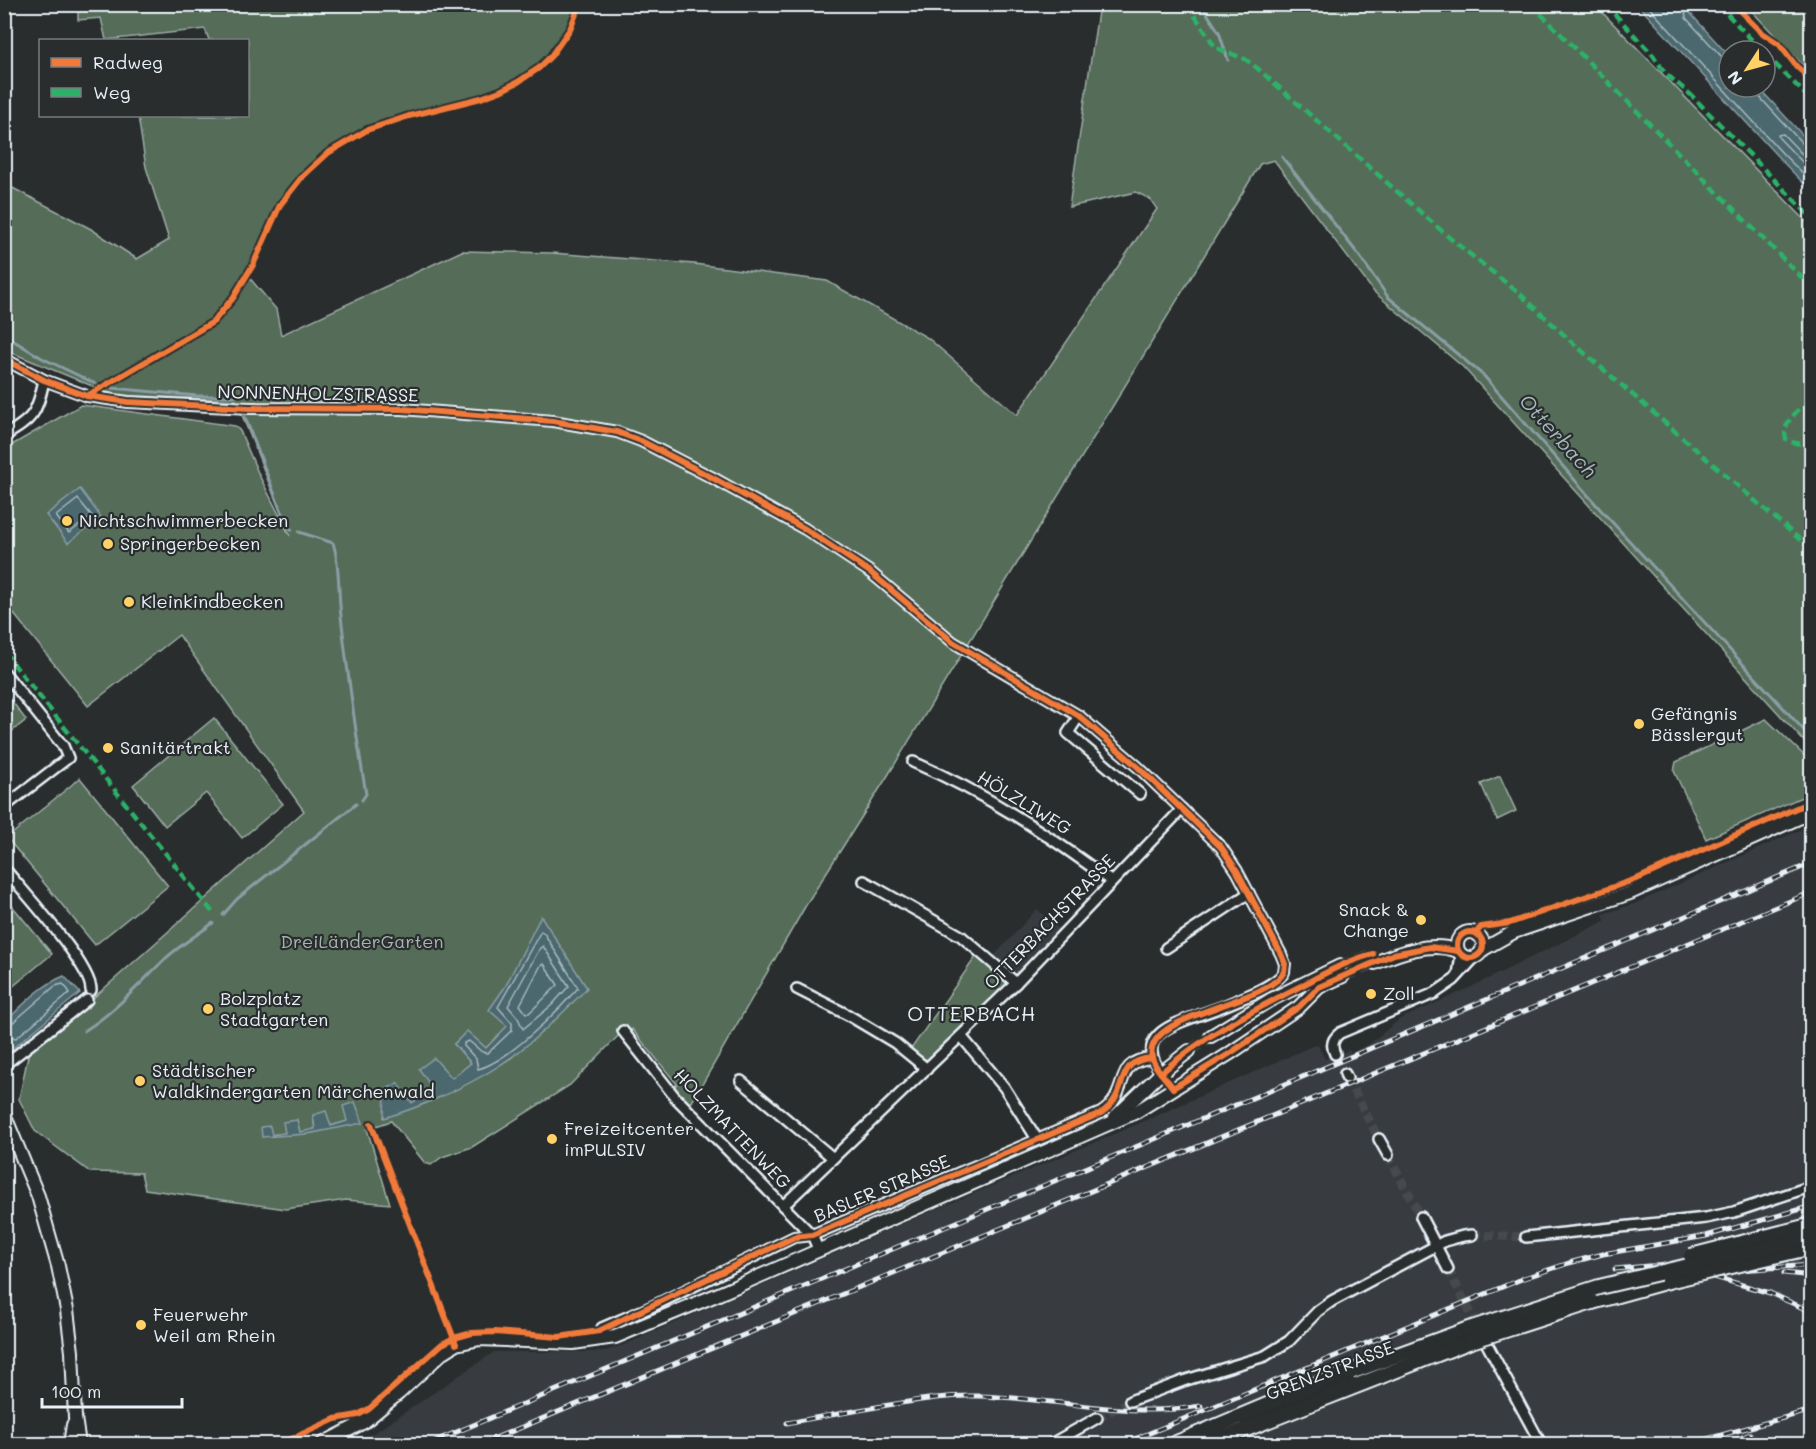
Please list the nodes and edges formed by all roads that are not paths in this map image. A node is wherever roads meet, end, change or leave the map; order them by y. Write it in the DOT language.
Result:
graph roads {
  1 [pos="4,359"];
  2 [pos="44,380"];
  3 [pos="4,436"];
  4 [pos="4,672"];
  5 [pos="1079,716"];
  6 [pos="913,762"];
  7 [pos="1140,794"];
  8 [pos="4,807"];
  9 [pos="1182,809"];
  10 [pos="1812,812"];
  11 [pos="4,868"];
  12 [pos="864,880"];
  13 [pos="1112,882"];
  14 [pos="1249,893"];
  15 [pos="1514,932"];
  16 [pos="1480,936"];
  17 [pos="1166,948"];
  18 [pos="1459,948"];
  19 [pos="1479,954"];
  20 [pos="1373,958"];
  21 [pos="1342,971"];
  22 [pos="1458,975"];
  23 [pos="1317,982"];
  24 [pos="1016,983"];
  25 [pos="797,989"];
  26 [pos="623,1031"];
  27 [pos="961,1036"];
  28 [pos="1212,1036"];
  29 [pos="1189,1051"];
  30 [pos="1335,1054"];
  31 [pos="1152,1058"];
  32 [pos="4,1065"];
  33 [pos="927,1069"];
  34 [pos="1161,1073"];
  35 [pos="741,1081"];
  36 [pos="1173,1088"];
  37 [pos="4,1114"];
  38 [pos="1107,1124"];
  39 [pos="1037,1139"];
  40 [pos="1379,1139"];
  41 [pos="1388,1155"];
  42 [pos="833,1158"];
  43 [pos="1812,1186"];
  44 [pos="783,1206"];
  45 [pos="1421,1217"];
  46 [pos="1812,1225"];
  47 [pos="1472,1235"];
  48 [pos="812,1236"];
  49 [pos="1527,1236"];
  50 [pos="1812,1237"];
  51 [pos="1437,1247"];
  52 [pos="1812,1247"];
  53 [pos="818,1249"];
  54 [pos="1812,1256"];
  55 [pos="1448,1269"];
  56 [pos="1663,1277"];
  57 [pos="1476,1323"];
  58 [pos="602,1328"];
  59 [pos="1482,1334"];
  60 [pos="1130,1401"];
  61 [pos="75,1418"];
  62 [pos="1097,1418"];
  63 [pos="70,1444"];
  64 [pos="79,1444"];
  65 [pos="322,1444"];
  66 [pos="1051,1444"];
  67 [pos="1174,1444"];
  68 [pos="1198,1444"];
  69 [pos="1541,1444"];
  1 -- 2 [label="street, NONNENHOLZSTRASSE"];
  2 -- 3 [label="street"];
  2 -- 5 [label="street, NONNENHOLZSTRASSE"];
  4 -- 8 [label="street"];
  5 -- 7 [label="street"];
  5 -- 9 [label="street, NONNENHOLZSTRASSE"];
  6 -- 13 [label="street, HÖLZLIWEG"];
  9 -- 13 [label="street, OTTERBACHSTRASSE"];
  9 -- 14 [label="street, NONNENHOLZSTRASSE"];
  10 -- 15 [label="main road"];
  11 -- 32 [label="street"];
  12 -- 24 [label="street"];
  13 -- 24 [label="street, OTTERBACHSTRASSE"];
  14 -- 17 [label="street"];
  14 -- 31 [label="street, NONNENHOLZSTRASSE"];
  15 -- 16 [label="main road"];
  15 -- 19 [label="main road"];
  16 -- 18 [label="main road"];
  16 -- 19 [label="main road"];
  18 -- 19 [label="main road"];
  18 -- 20 [label="main road"];
  18 -- 22 [label="street"];
  19 -- 22 [label="street"];
  21 -- 23 [label="main road"];
  22 -- 30 [label="street"];
  23 -- 28 [label="main road"];
  23 -- 36 [label="main road"];
  24 -- 27 [label="street, OTTERBACHSTRASSE"];
  25 -- 33 [label="street"];
  26 -- 44 [label="street, HOLZMATTENWEG"];
  27 -- 33 [label="street, OTTERBACHSTRASSE"];
  27 -- 39 [label="street"];
  29 -- 34 [label="main road"];
  31 -- 34 [label="street"];
  31 -- 39 [label="street, BASLER STRASSE"];
  33 -- 42 [label="street, OTTERBACHSTRASSE"];
  34 -- 36 [label="main road"];
  34 -- 38 [label="main road"];
  35 -- 42 [label="street"];
  36 -- 38 [label="main road"];
  37 -- 61 [label="main road"];
  38 -- 53 [label="main road"];
  39 -- 48 [label="street, BASLER STRASSE"];
  40 -- 41 [label="street"];
  42 -- 44 [label="street, OTTERBACHSTRASSE"];
  43 -- 49 [label="street"];
  44 -- 48 [label="street, HOLZMATTENWEG"];
  45 -- 51 [label="street"];
  46 -- 56 [label="highway, bridge"];
  47 -- 51 [label="street"];
  48 -- 53 [label="street, HOLZMATTENWEG"];
  48 -- 58 [label="street, BASLER STRASSE"];
  50 -- 56 [label="highway, bridge"];
  51 -- 55 [label="street"];
  51 -- 60 [label="street"];
  52 -- 56 [label="highway, bridge"];
  53 -- 65 [label="main road"];
  54 -- 56 [label="highway, bridge"];
  56 -- 67 [label="highway, bridge"];
  56 -- 68 [label="highway, bridge"];
  57 -- 59 [label="street"];
  59 -- 68 [label="street, GRENZSTRASSE"];
  59 -- 69 [label="street"];
  61 -- 63 [label="main road"];
  61 -- 64 [label="main road"];
  62 -- 66 [label="street"];
}
